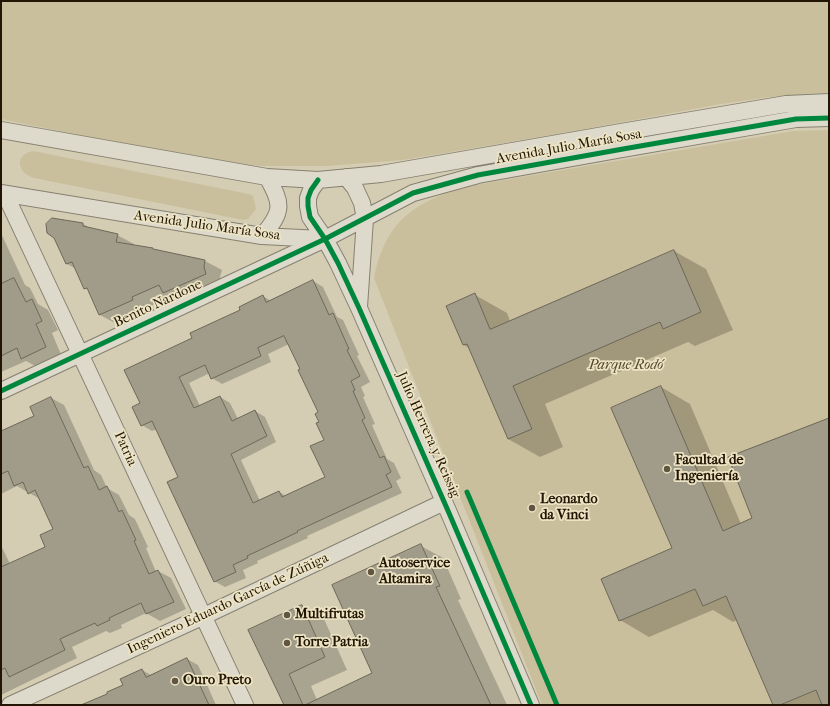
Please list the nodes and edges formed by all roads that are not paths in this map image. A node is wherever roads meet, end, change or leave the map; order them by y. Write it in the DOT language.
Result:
graph roads {
  1 [pos="829,102"];
  2 [pos="829,118"];
  3 [pos="1,130"];
  4 [pos="267,177"];
  5 [pos="346,177"];
  6 [pos="318,180"];
  7 [pos="3,193"];
  8 [pos="365,219"];
  9 [pos="262,236"];
  10 [pos="325,239"];
  11 [pos="359,308"];
  12 [pos="80,353"];
  13 [pos="1,391"];
  14 [pos="444,502"];
  15 [pos="204,616"];
  16 [pos="10,705"];
  17 [pos="245,705"];
  18 [pos="531,705"];
  1 -- 5 [label="street, Avenida Julio María Sosa"];
  2 -- 8 [label="street, Avenida Julio María Sosa"];
  3 -- 4 [label="street, Avenida Julio María Sosa"];
  4 -- 6 [label="street, Avenida Julio María Sosa"];
  4 -- 9 [label="street"];
  5 -- 6 [label="street, Avenida Julio María Sosa"];
  5 -- 8 [label="street, Julio Herrera y Reissig"];
  6 -- 10 [label="street, Julio Herrera y Reissig"];
  7 -- 9 [label="street, Avenida Julio María Sosa"];
  7 -- 12 [label="street, Patria"];
  8 -- 10 [label="street, Avenida Julio María Sosa"];
  8 -- 11 [label="street, Julio Herrera y Reissig"];
  9 -- 10 [label="street, Avenida Julio María Sosa"];
  10 -- 11 [label="street, Julio Herrera y Reissig"];
  10 -- 12 [label="street, Benito Nardone"];
  11 -- 14 [label="street, Julio Herrera y Reissig"];
  12 -- 13 [label="street, Benito Nardone"];
  12 -- 15 [label="street, Patria"];
  14 -- 15 [label="street, Ingeniero Eduardo García de Zúñiga"];
  14 -- 18 [label="street, Julio Herrera y Reissig"];
  15 -- 16 [label="street, Ingeniero Eduardo García de Zúñiga"];
  15 -- 17 [label="street, Patria"];
}
